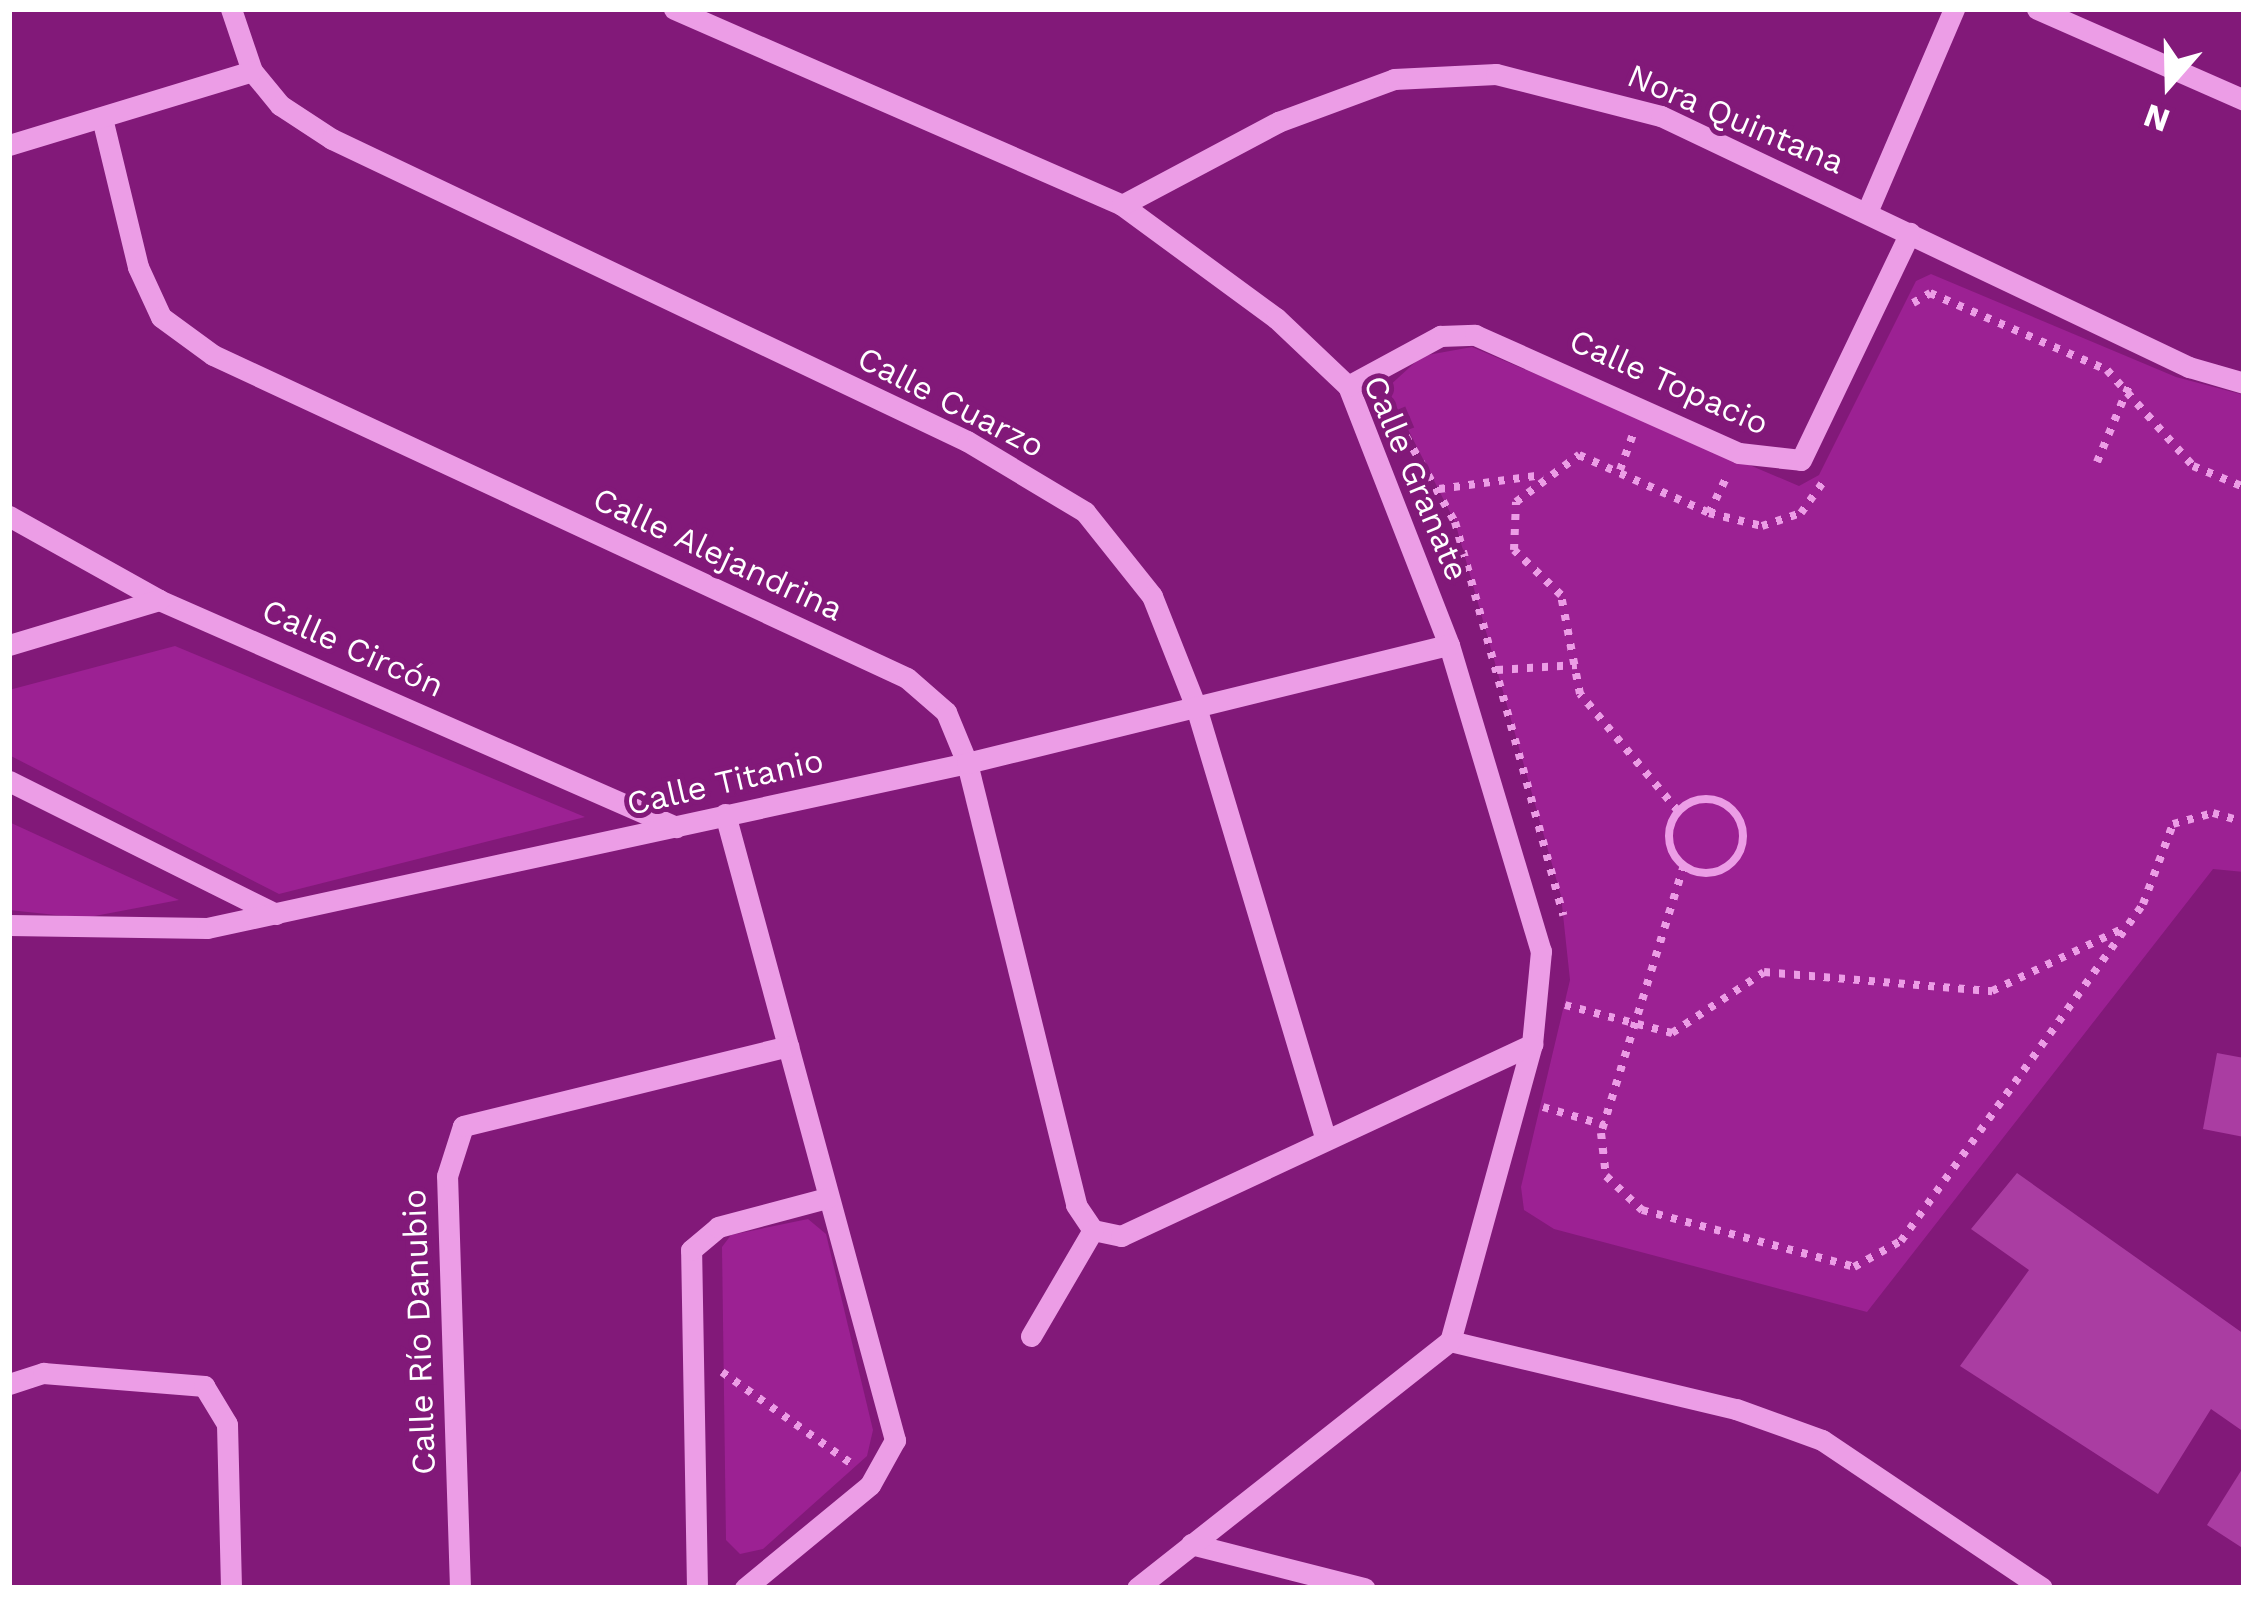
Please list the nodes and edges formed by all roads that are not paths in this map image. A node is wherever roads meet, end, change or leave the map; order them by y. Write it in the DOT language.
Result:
graph roads {
  1 [pos="231,9"];
  2 [pos="674,9"];
  3 [pos="1954,9"];
  4 [pos="2036,9"];
  5 [pos="252,71"];
  6 [pos="2244,100"];
  7 [pos="103,118"];
  8 [pos="9,145"];
  9 [pos="1122,206"];
  10 [pos="1867,212"];
  11 [pos="1910,232"];
  12 [pos="2244,383"];
  13 [pos="1348,386"];
  14 [pos="9,516"];
  15 [pos="159,600"];
  16 [pos="9,645"];
  17 [pos="1449,645"];
  18 [pos="1196,707"];
  19 [pos="968,763"];
  20 [pos="9,781"];
  21 [pos="725,814"];
  22 [pos="677,827"];
  23 [pos="276,915"];
  24 [pos="9,926"];
  25 [pos="1532,1044"];
  26 [pos="788,1046"];
  27 [pos="1324,1134"];
  28 [pos="827,1198"];
  29 [pos="1093,1230"];
  30 [pos="1031,1336"];
  31 [pos="1450,1341"];
  32 [pos="9,1384"];
  33 [pos="1191,1544"];
  34 [pos="231,1588"];
  35 [pos="460,1588"];
  36 [pos="697,1588"];
  37 [pos="745,1588"];
  38 [pos="1137,1588"];
  39 [pos="1364,1588"];
  40 [pos="2042,1588"];
  1 -- 5 [label="street, Calle Cuarzo"];
  2 -- 9 [label="street, Calle Granate"];
  3 -- 10 [label="street"];
  4 -- 6 [label="street"];
  5 -- 7 [label="street"];
  5 -- 18 [label="street, Calle Cuarzo"];
  7 -- 8 [label="street"];
  7 -- 19 [label="street, Calle Alejandrina"];
  9 -- 10 [label="street, Nora Quintana"];
  9 -- 13 [label="street, Calle Granate"];
  10 -- 11 [label="street, Nora Quintana"];
  11 -- 12 [label="street, Nora Quintana"];
  11 -- 13 [label="street, Calle Topacio"];
  13 -- 17 [label="street, Calle Granate"];
  14 -- 15 [label="street, Calle Circón"];
  15 -- 16 [label="street"];
  15 -- 22 [label="street, Calle Circón"];
  17 -- 18 [label="street, Calle Titanio"];
  17 -- 25 [label="street, Calle Granate"];
  18 -- 19 [label="street, Calle Titanio"];
  18 -- 27 [label="street, Calle Cuarzo"];
  19 -- 21 [label="street, Calle Titanio"];
  19 -- 29 [label="street, Calle Alejandrina"];
  20 -- 23 [label="street"];
  21 -- 22 [label="street, Calle Titanio"];
  21 -- 26 [label="street"];
  22 -- 23 [label="street, Calle Titanio"];
  23 -- 24 [label="street, Calle Titanio"];
  25 -- 27 [label="street"];
  25 -- 31 [label="street, Calle Granate"];
  26 -- 28 [label="street"];
  26 -- 35 [label="street, Calle Río Danubio"];
  27 -- 29 [label="street"];
  28 -- 36 [label="street"];
  28 -- 37 [label="street"];
  29 -- 30 [label="street"];
  31 -- 33 [label="street"];
  31 -- 40 [label="street"];
  32 -- 34 [label="street"];
  33 -- 38 [label="street"];
  33 -- 39 [label="street"];
}
